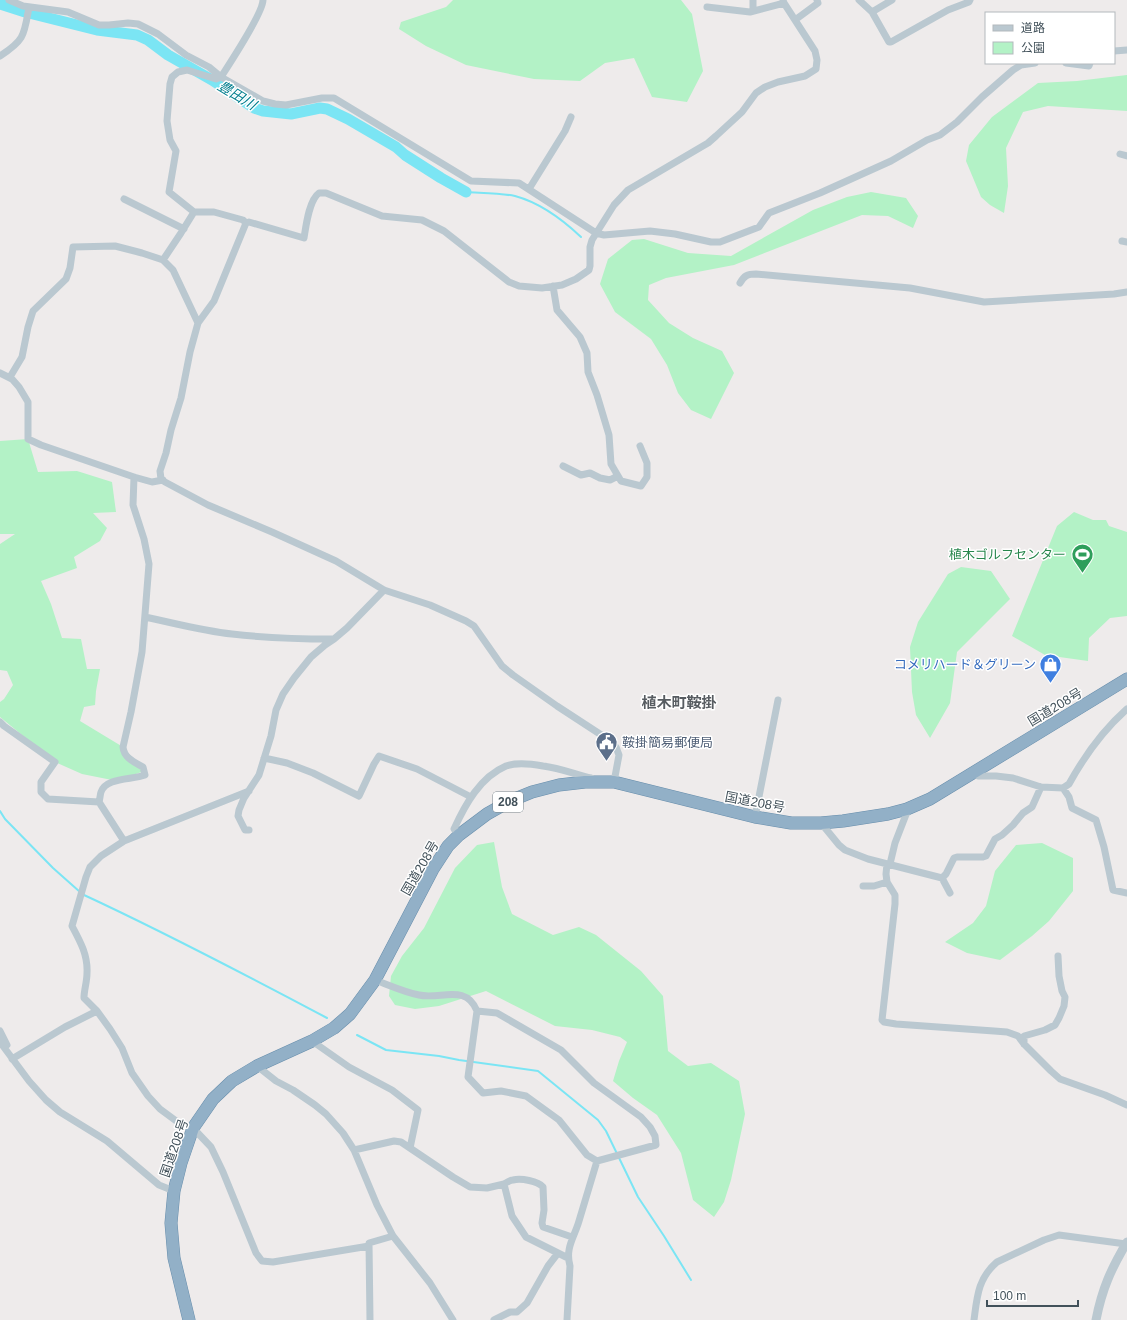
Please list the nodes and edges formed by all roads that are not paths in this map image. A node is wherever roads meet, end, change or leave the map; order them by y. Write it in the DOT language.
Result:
graph roads {
  1 [pos="9,0"];
  2 [pos="263,0"];
  3 [pos="753,0"];
  4 [pos="817,0"];
  5 [pos="859,0"];
  6 [pos="892,0"];
  7 [pos="970,0"];
  8 [pos="784,2"];
  9 [pos="712,5"];
  10 [pos="29,7"];
  11 [pos="753,11"];
  12 [pos="872,12"];
  13 [pos="795,20"];
  14 [pos="1127,50"];
  15 [pos="1115,51"];
  16 [pos="0,56"];
  17 [pos="1028,64"];
  18 [pos="1074,64"];
  19 [pos="1090,64"];
  20 [pos="221,77"];
  21 [pos="571,116"];
  22 [pos="529,189"];
  23 [pos="124,199"];
  24 [pos="194,212"];
  25 [pos="246,223"];
  26 [pos="184,229"];
  27 [pos="596,233"];
  28 [pos="163,260"];
  29 [pos="740,283"];
  30 [pos="553,286"];
  31 [pos="1127,292"];
  32 [pos="198,324"];
  33 [pos="0,372"];
  34 [pos="10,377"];
  35 [pos="640,446"];
  36 [pos="563,466"];
  37 [pos="618,476"];
  38 [pos="134,477"];
  39 [pos="163,480"];
  40 [pos="384,590"];
  41 [pos="145,617"];
  42 [pos="334,639"];
  43 [pos="1127,680"];
  44 [pos="778,700"];
  45 [pos="1127,708"];
  46 [pos="0,722"];
  47 [pos="264,758"];
  48 [pos="973,772"];
  49 [pos="614,782"];
  50 [pos="1041,787"];
  51 [pos="1063,788"];
  52 [pos="249,791"];
  53 [pos="472,797"];
  54 [pos="99,802"];
  55 [pos="907,809"];
  56 [pos="755,817"];
  57 [pos="820,823"];
  58 [pos="249,830"];
  59 [pos="459,835"];
  60 [pos="124,841"];
  61 [pos="888,864"];
  62 [pos="942,878"];
  63 [pos="887,882"];
  64 [pos="863,886"];
  65 [pos="950,893"];
  66 [pos="1127,893"];
  67 [pos="1058,956"];
  68 [pos="375,980"];
  69 [pos="97,1011"];
  70 [pos="477,1011"];
  71 [pos="0,1031"];
  72 [pos="312,1041"];
  73 [pos="0,1042"];
  74 [pos="1024,1044"];
  75 [pos="13,1058"];
  76 [pos="257,1066"];
  77 [pos="1127,1105"];
  78 [pos="193,1128"];
  79 [pos="410,1148"];
  80 [pos="354,1150"];
  81 [pos="597,1161"];
  82 [pos="504,1184"];
  83 [pos="174,1191"];
  84 [pos="393,1236"];
  85 [pos="572,1237"];
  86 [pos="1126,1243"];
  87 [pos="369,1246"];
  88 [pos="558,1253"];
  89 [pos="568,1258"];
  90 [pos="189,1320"];
  91 [pos="370,1320"];
  92 [pos="453,1320"];
  93 [pos="494,1320"];
  94 [pos="566,1320"];
  95 [pos="974,1320"];
  96 [pos="1096,1320"];
  1 -- 10 [label="street"];
  2 -- 20 [label="street"];
  3 -- 11 [label="street"];
  4 -- 13 [label="street"];
  5 -- 12 [label="street"];
  6 -- 12 [label="street"];
  7 -- 12 [label="street"];
  8 -- 11 [label="street"];
  8 -- 13 [label="street"];
  9 -- 11 [label="street"];
  10 -- 16 [label="street"];
  10 -- 20 [label="street"];
  13 -- 27 [label="street"];
  14 -- 15 [label="street"];
  17 -- 27 [label="street"];
  18 -- 19 [label="street"];
  20 -- 22 [label="street"];
  20 -- 24 [label="street"];
  21 -- 22 [label="street"];
  22 -- 27 [label="street"];
  23 -- 26 [label="street"];
  24 -- 25 [label="street"];
  24 -- 26 [label="street"];
  25 -- 30 [label="street"];
  25 -- 32 [label="street"];
  26 -- 28 [label="street"];
  27 -- 30 [label="street"];
  28 -- 32 [label="street"];
  28 -- 34 [label="street"];
  29 -- 31 [label="street"];
  30 -- 37 [label="street"];
  32 -- 39 [label="street"];
  33 -- 34 [label="street"];
  34 -- 38 [label="street"];
  35 -- 37 [label="street"];
  36 -- 37 [label="street"];
  38 -- 39 [label="street"];
  38 -- 41 [label="street"];
  39 -- 40 [label="street"];
  40 -- 42 [label="street"];
  40 -- 49 [label="street"];
  41 -- 42 [label="street"];
  41 -- 54 [label="street"];
  42 -- 47 [label="street"];
  43 -- 48 [label="highway, 国道208号 / 208"];
  44 -- 56 [label="street"];
  45 -- 51 [label="street"];
  46 -- 54 [label="street"];
  47 -- 52 [label="street"];
  47 -- 53 [label="street"];
  48 -- 50 [label="street"];
  48 -- 55 [label="highway, 国道208号 / 208"];
  49 -- 53 [label="street"];
  49 -- 56 [label="highway, 国道208号 / 208"];
  49 -- 59 [label="highway, 国道208号 / 208"];
  50 -- 51 [label="street"];
  50 -- 62 [label="street"];
  51 -- 66 [label="street"];
  52 -- 58 [label="street"];
  52 -- 60 [label="street"];
  53 -- 59 [label="street"];
  54 -- 60 [label="street"];
  55 -- 57 [label="highway, 国道208号 / 208"];
  55 -- 61 [label="street"];
  56 -- 57 [label="highway, 国道208号 / 208"];
  57 -- 61 [label="street"];
  59 -- 68 [label="highway, 国道208号 / 208"];
  60 -- 69 [label="street"];
  61 -- 62 [label="street"];
  61 -- 63 [label="street"];
  62 -- 65 [label="street"];
  63 -- 64 [label="street"];
  63 -- 74 [label="street"];
  67 -- 74 [label="street"];
  68 -- 70 [label="street"];
  68 -- 72 [label="highway, 国道208号 / 208"];
  69 -- 75 [label="street"];
  69 -- 78 [label="street"];
  70 -- 81 [label="street"];
  70 -- 81 [label="street"];
  71 -- 75 [label="street"];
  72 -- 76 [label="highway, 国道208号 / 208"];
  72 -- 79 [label="street"];
  73 -- 75 [label="street"];
  74 -- 77 [label="street"];
  75 -- 83 [label="street"];
  76 -- 78 [label="highway, 国道208号 / 208"];
  76 -- 80 [label="street"];
  78 -- 83 [label="highway, 国道208号 / 208"];
  78 -- 87 [label="street"];
  79 -- 80 [label="street"];
  79 -- 82 [label="street"];
  80 -- 84 [label="street"];
  81 -- 85 [label="street"];
  82 -- 85 [label="street"];
  82 -- 88 [label="street"];
  83 -- 90 [label="highway, 国道208号 / 208"];
  84 -- 87 [label="street"];
  84 -- 92 [label="street"];
  85 -- 89 [label="street"];
  86 -- 95 [label="street"];
  86 -- 96 [label="street"];
  87 -- 91 [label="street"];
  88 -- 89 [label="street"];
  88 -- 93 [label="street"];
  89 -- 94 [label="street"];
}
